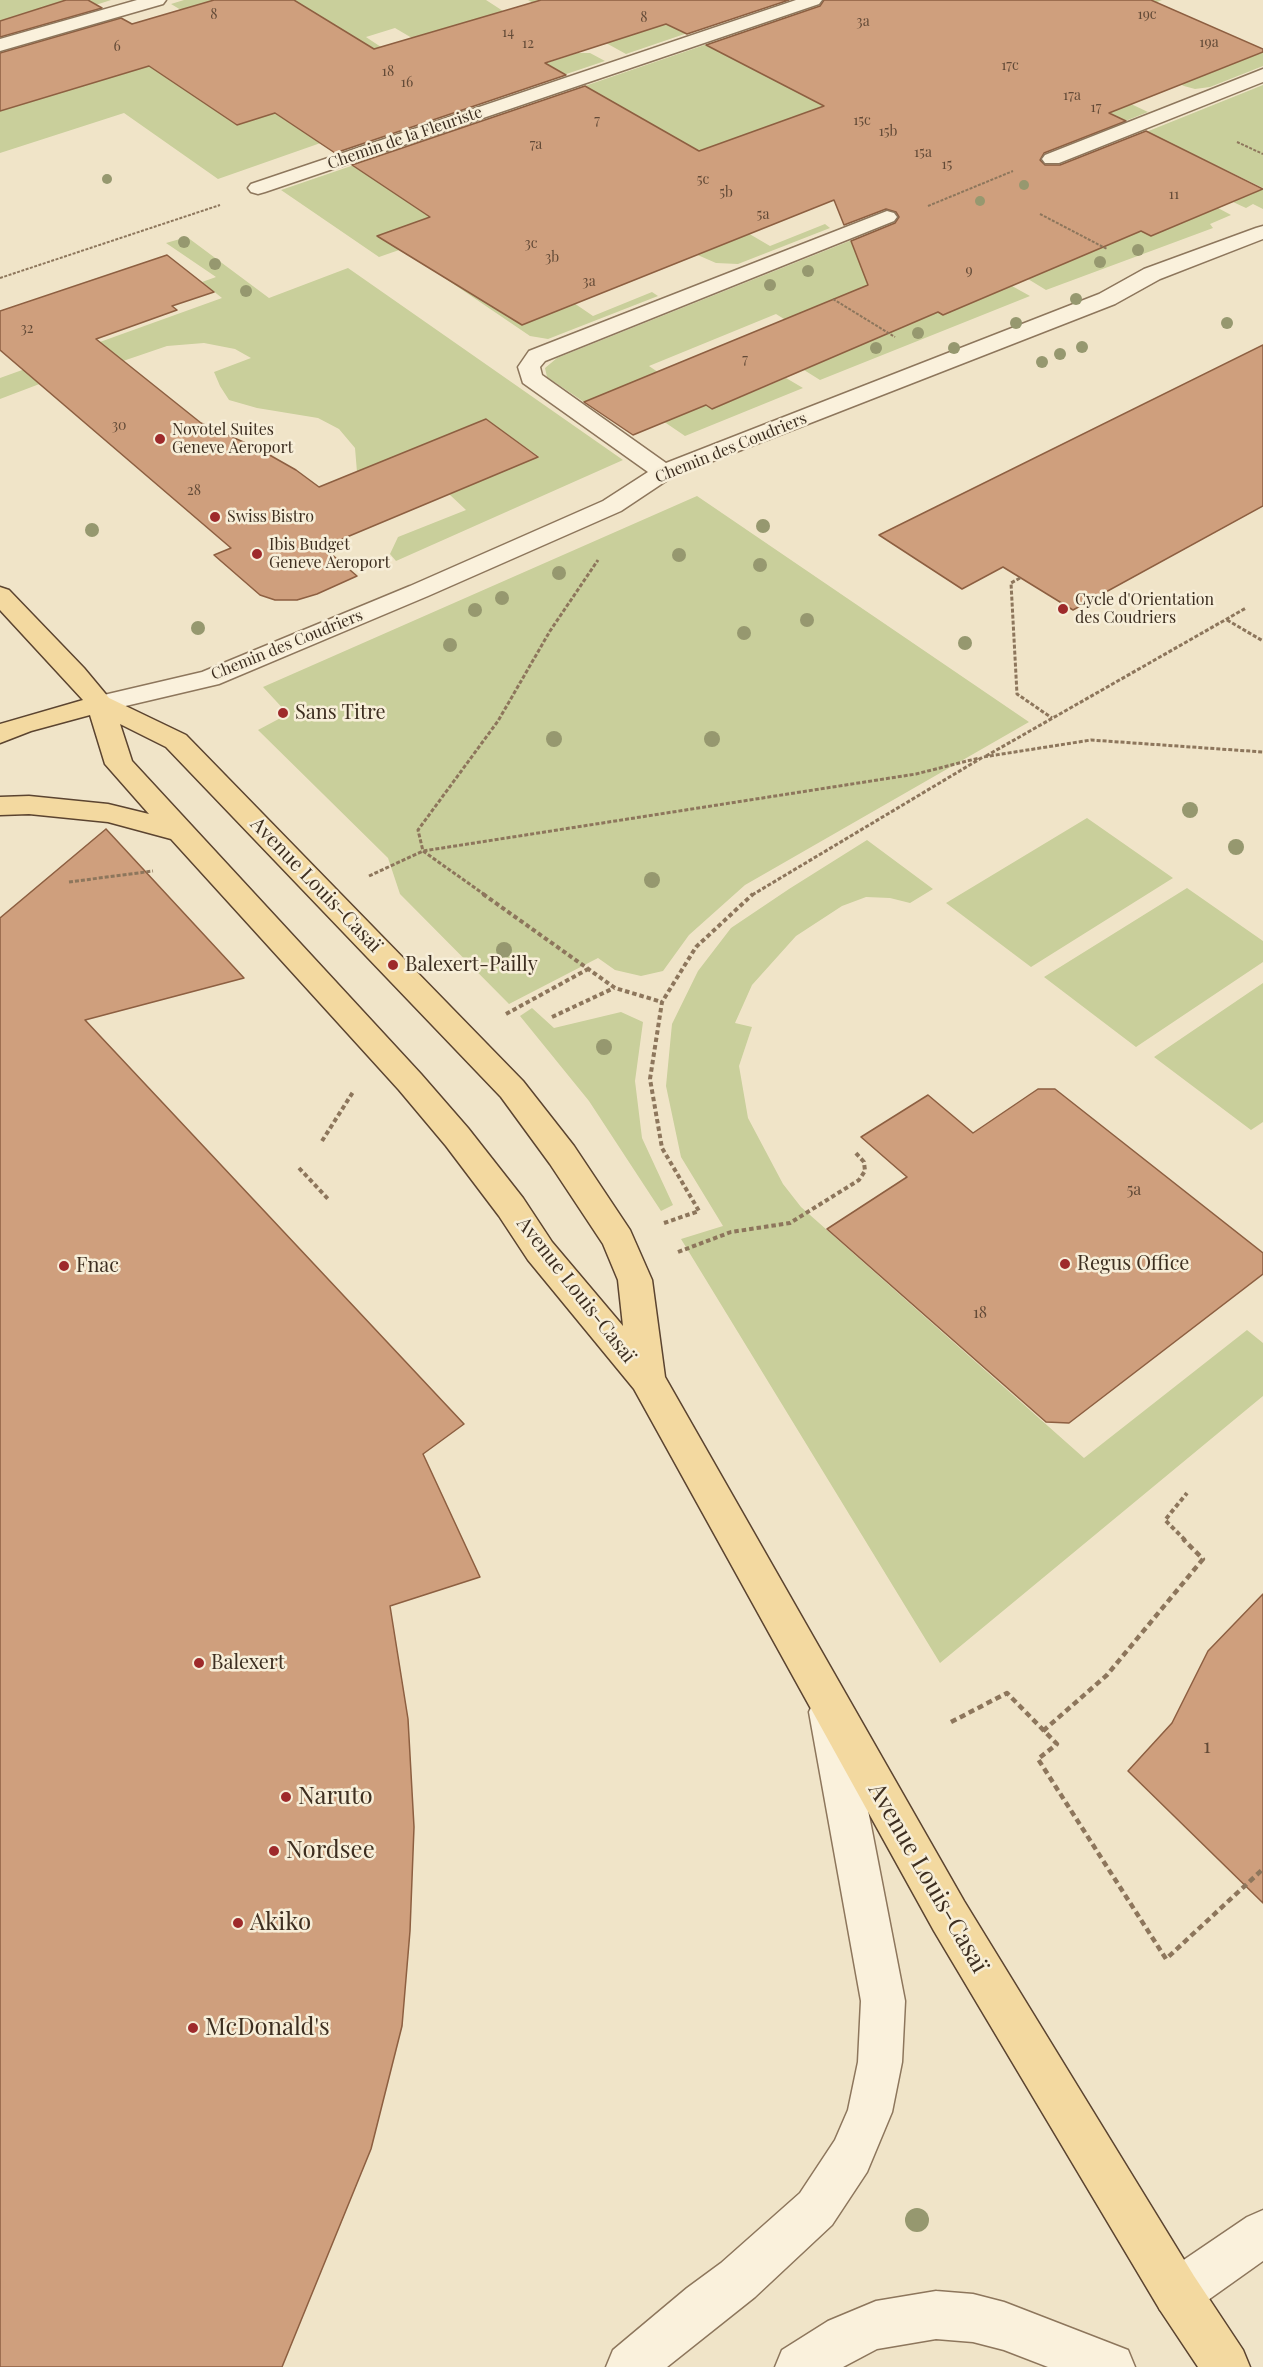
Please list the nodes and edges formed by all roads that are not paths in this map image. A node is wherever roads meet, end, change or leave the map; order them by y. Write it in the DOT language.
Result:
graph roads {
  1 [pos="157,0"];
  2 [pos="813,0"];
  3 [pos="0,45"];
  4 [pos="1263,75"];
  5 [pos="1052,159"];
  6 [pos="258,188"];
  7 [pos="887,216"];
  8 [pos="1263,232"];
  9 [pos="664,472"];
  10 [pos="0,595"];
  11 [pos="100,704"];
  12 [pos="0,734"];
  13 [pos="0,806"];
  14 [pos="182,832"];
  15 [pos="647,1378"];
  16 [pos="827,1702"];
  17 [pos="1263,2233"];
  18 [pos="1177,2293"];
  19 [pos="630,2367"];
  20 [pos="799,2367"];
  21 [pos="1111,2367"];
  22 [pos="1226,2367"];
  1 -- 3 [label="street"];
  2 -- 6 [label="street, Chemin de la Fleuriste"];
  4 -- 5 [label="street"];
  7 -- 9 [label="street"];
  8 -- 9 [label="street, Chemin des Coudriers"];
  9 -- 11 [label="street, Chemin des Coudriers"];
  10 -- 11 [label="main road, Avenue Louis-Casaï"];
  11 -- 12 [label="main road"];
  11 -- 14 [label="main road, Avenue Louis-Casaï"];
  11 -- 15 [label="main road, Avenue Louis-Casaï"];
  13 -- 14 [label="main road"];
  14 -- 15 [label="main road, Avenue Louis-Casaï"];
  15 -- 16 [label="main road, Avenue Louis-Casaï"];
  16 -- 18 [label="main road, Avenue Louis-Casaï"];
  16 -- 19 [label="street"];
  17 -- 18 [label="street"];
  18 -- 22 [label="main road, Avenue Louis-Casaï"];
  20 -- 21 [label="street"];
}
